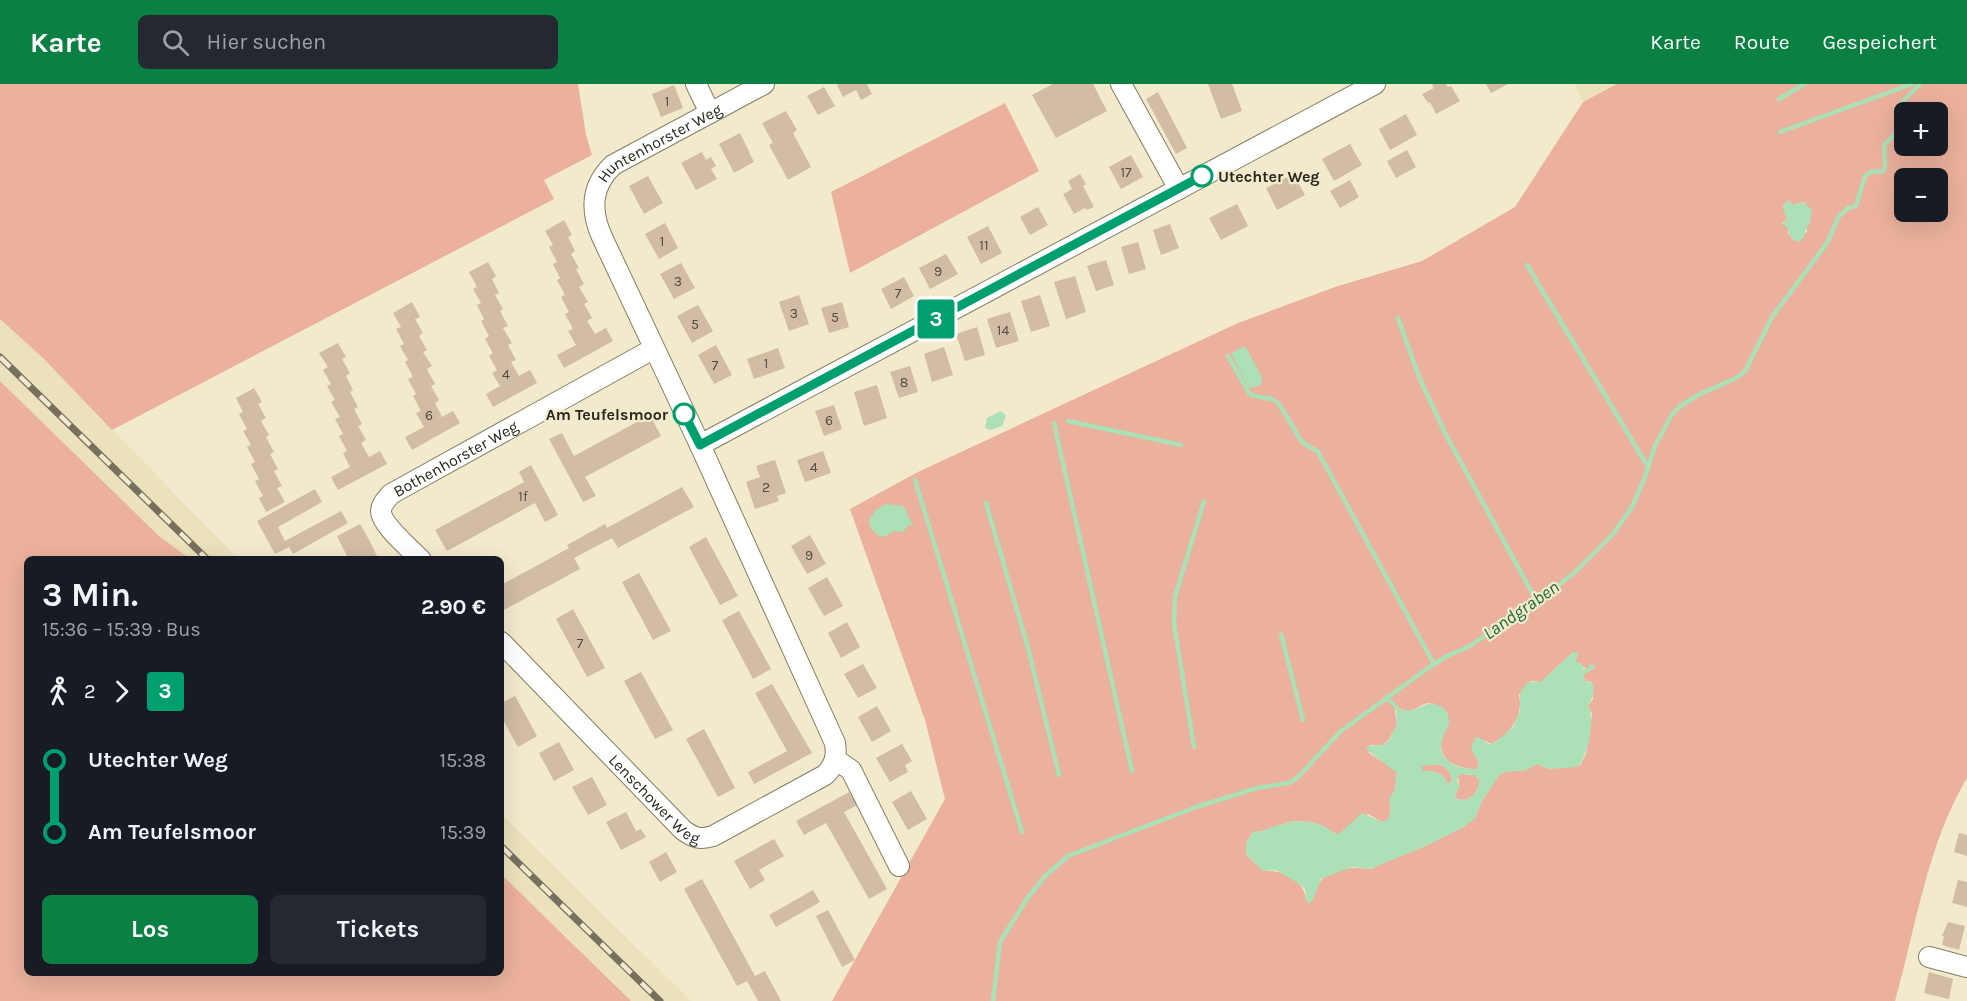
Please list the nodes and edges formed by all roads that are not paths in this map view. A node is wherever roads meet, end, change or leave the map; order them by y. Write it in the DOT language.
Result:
graph roads {
  1 [pos="696,84"];
  2 [pos="764,84"];
  3 [pos="1121,84"];
  4 [pos="1375,84"];
  5 [pos="710,113"];
  6 [pos="1179,189"];
  7 [pos="653,349"];
  8 [pos="700,445"];
  9 [pos="416,556"];
  10 [pos="504,645"];
  11 [pos="835,759"];
  12 [pos="899,866"];
  13 [pos="1929,957"];
  14 [pos="1967,967"];
  1 -- 5 [label="street"];
  2 -- 5 [label="street, Huntenhorster Weg"];
  3 -- 6 [label="street"];
  4 -- 6 [label="street"];
  5 -- 7 [label="street, Huntenhorster Weg"];
  6 -- 8 [label="street"];
  7 -- 8 [label="street"];
  7 -- 9 [label="street, Bothenhorster Weg"];
  8 -- 11 [label="street"];
  10 -- 11 [label="street, Lenschower Weg"];
  11 -- 12 [label="street"];
  13 -- 14 [label="street"];
}
